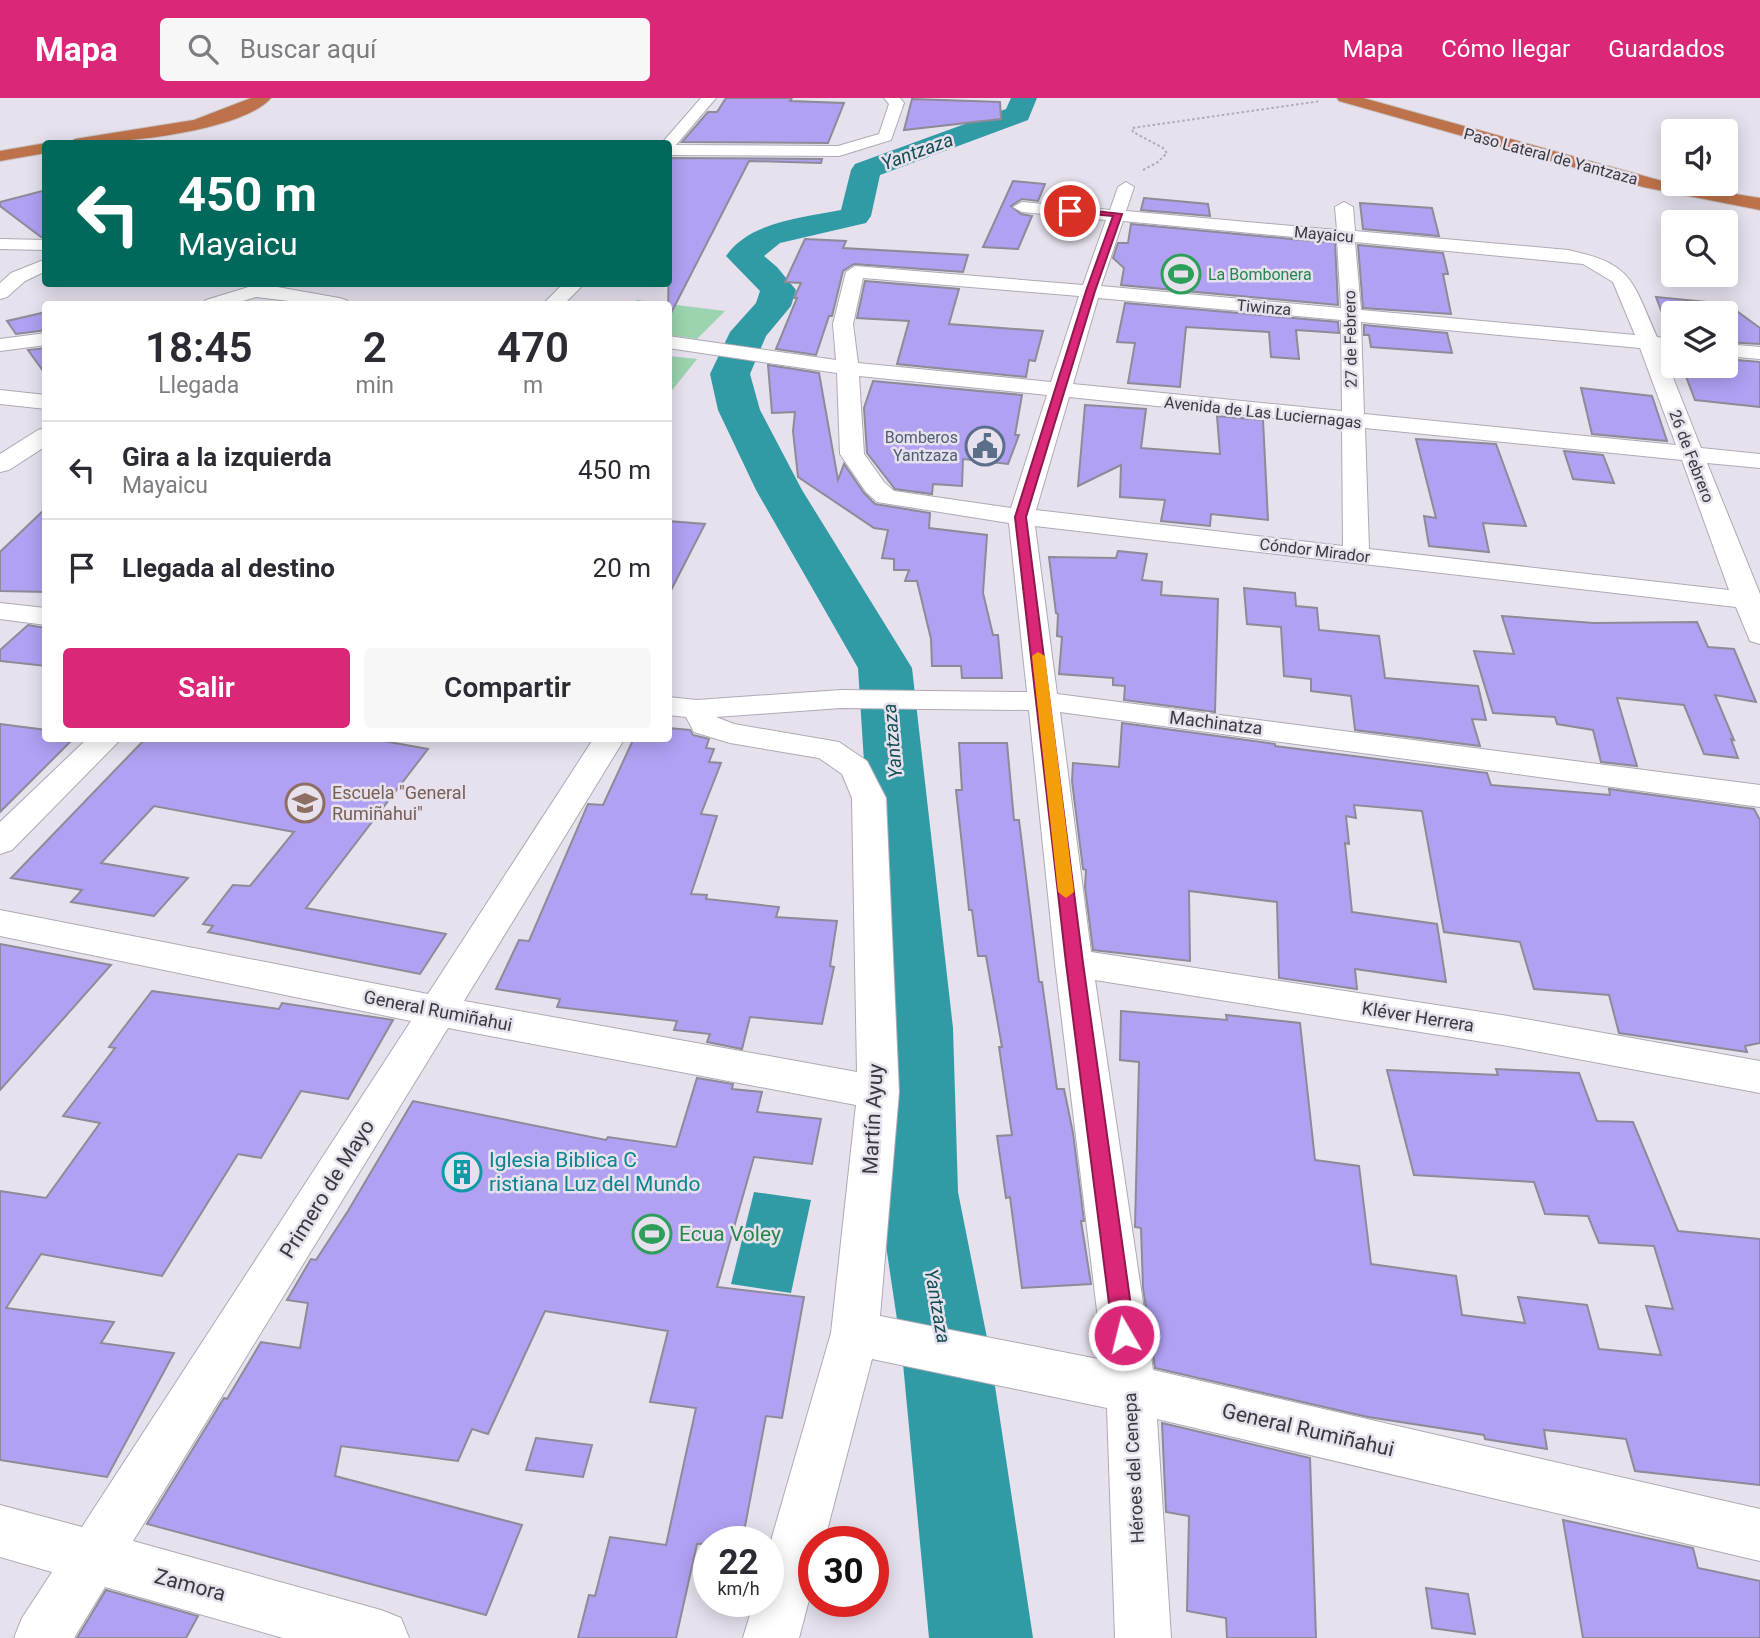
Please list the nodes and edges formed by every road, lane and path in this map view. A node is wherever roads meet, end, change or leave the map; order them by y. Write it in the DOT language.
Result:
graph roads {
  1 [pos="263,98"];
  2 [pos="709,98"];
  3 [pos="891,98"];
  4 [pos="1336,99"];
  5 [pos="99,140"];
  6 [pos="672,142"];
  7 [pos="672,147"];
  8 [pos="42,149"];
  9 [pos="0,156"];
  10 [pos="1126,187"];
  11 [pos="1760,204"];
  12 [pos="1021,207"];
  13 [pos="1344,207"];
  14 [pos="1118,214"];
  15 [pos="1347,236"];
  16 [pos="0,244"];
  17 [pos="42,245"];
  18 [pos="42,266"];
  19 [pos="1621,279"];
  20 [pos="268,287"];
  21 [pos="571,287"];
  22 [pos="253,290"];
  23 [pos="1090,291"];
  24 [pos="0,293"];
  25 [pos="227,301"];
  26 [pos="235,301"];
  27 [pos="324,301"];
  28 [pos="556,301"];
  29 [pos="1350,315"];
  30 [pos="845,334"];
  31 [pos="42,340"];
  32 [pos="672,343"];
  33 [pos="1649,343"];
  34 [pos="1661,344"];
  35 [pos="0,345"];
  36 [pos="1738,351"];
  37 [pos="1760,353"];
  38 [pos="773,357"];
  39 [pos="848,368"];
  40 [pos="1059,390"];
  41 [pos="0,397"];
  42 [pos="42,402"];
  43 [pos="1352,421"];
  44 [pos="42,438"];
  45 [pos="1692,454"];
  46 [pos="1760,461"];
  47 [pos="0,465"];
  48 [pos="1021,517"];
  49 [pos="1356,555"];
  50 [pos="1753,601"];
  51 [pos="0,611"];
  52 [pos="42,616"];
  53 [pos="1760,635"];
  54 [pos="1043,701"];
  55 [pos="683,707"];
  56 [pos="103,742"];
  57 [pos="607,742"];
  58 [pos="1760,796"];
  59 [pos="0,842"];
  60 [pos="0,923"];
  61 [pos="1074,963"];
  62 [pos="437,1012"];
  63 [pos="1760,1077"];
  64 [pos="878,1092"];
  65 [pos="855,1334"];
  66 [pos="1131,1389"];
  67 [pos="0,1531"];
  68 [pos="1760,1535"];
  69 [pos="92,1558"];
  70 [pos="42,1638"];
  71 [pos="381,1638"];
  72 [pos="771,1638"];
  73 [pos="1143,1638"];
  1 -- 5 [label="highway"];
  2 -- 6 [label="street"];
  3 -- 7 [label="street"];
  4 -- 10 [label="path"];
  4 -- 11 [label="highway, Paso Lateral de Yantzaza"];
  8 -- 9 [label="highway"];
  10 -- 14 [label="street, Héroes del Cenepa"];
  12 -- 14 [label="street, Mayaicu"];
  13 -- 15 [label="street, 27 de Febrero"];
  14 -- 15 [label="street, Mayaicu"];
  14 -- 23 [label="street, Héroes del Cenepa"];
  15 -- 19 [label="street, Mayaicu"];
  15 -- 29 [label="street, 27 de Febrero"];
  16 -- 17 [label="street"];
  18 -- 24 [label="street"];
  19 -- 33 [label="street, 26 de Febrero"];
  20 -- 22 [label="street"];
  21 -- 28 [label="street"];
  22 -- 25 [label="street"];
  22 -- 26 [label="street"];
  22 -- 27 [label="street"];
  23 -- 29 [label="street, Tiwinza"];
  23 -- 30 [label="street, Tiwinza"];
  23 -- 40 [label="street, Héroes del Cenepa"];
  29 -- 33 [label="street, Tiwinza"];
  29 -- 43 [label="street, 27 de Febrero"];
  30 -- 38 [label="street"];
  30 -- 39 [label="street"];
  31 -- 35 [label="street"];
  32 -- 38 [label="street, Avenida de Las Luciernagas"];
  33 -- 34 [label="street, Tiwinza"];
  33 -- 45 [label="street, 26 de Febrero"];
  36 -- 37 [label="street"];
  38 -- 39 [label="street, Avenida de Las Luciernagas"];
  39 -- 40 [label="street, Avenida de Las Luciernagas"];
  39 -- 48 [label="street, Cóndor Mirador"];
  40 -- 43 [label="street, Avenida de Las Luciernagas"];
  40 -- 48 [label="street, Héroes del Cenepa"];
  41 -- 42 [label="street"];
  43 -- 45 [label="street, Avenida de Las Luciernagas"];
  43 -- 49 [label="street, 27 de Febrero"];
  44 -- 47 [label="street"];
  45 -- 46 [label="street, Avenida de Las Luciernagas"];
  45 -- 50 [label="street, 26 de Febrero"];
  48 -- 49 [label="street, Cóndor Mirador"];
  48 -- 54 [label="street, Héroes del Cenepa"];
  49 -- 50 [label="street, Cóndor Mirador"];
  50 -- 53 [label="street, 26 de Febrero"];
  51 -- 52 [label="street"];
  54 -- 55 [label="street, Machinatza"];
  54 -- 58 [label="street, Machinatza"];
  54 -- 61 [label="street, Héroes del Cenepa"];
  55 -- 64 [label="street, Martín Ayuy"];
  56 -- 59 [label="street"];
  57 -- 62 [label="street, Primero de Mayo"];
  60 -- 62 [label="street, General Rumiñahui"];
  61 -- 63 [label="street, Kléver Herrera"];
  61 -- 66 [label="street, Héroes del Cenepa"];
  62 -- 64 [label="street, General Rumiñahui"];
  62 -- 69 [label="street, Primero de Mayo"];
  64 -- 65 [label="street, Martín Ayuy"];
  65 -- 66 [label="street, General Rumiñahui"];
  65 -- 72 [label="street, Martín Ayuy"];
  66 -- 68 [label="street, General Rumiñahui"];
  66 -- 73 [label="street, Héroes del Cenepa"];
  67 -- 69 [label="street, Zamora"];
  69 -- 70 [label="street, Primero de Mayo"];
  69 -- 71 [label="street, Zamora"];
}
